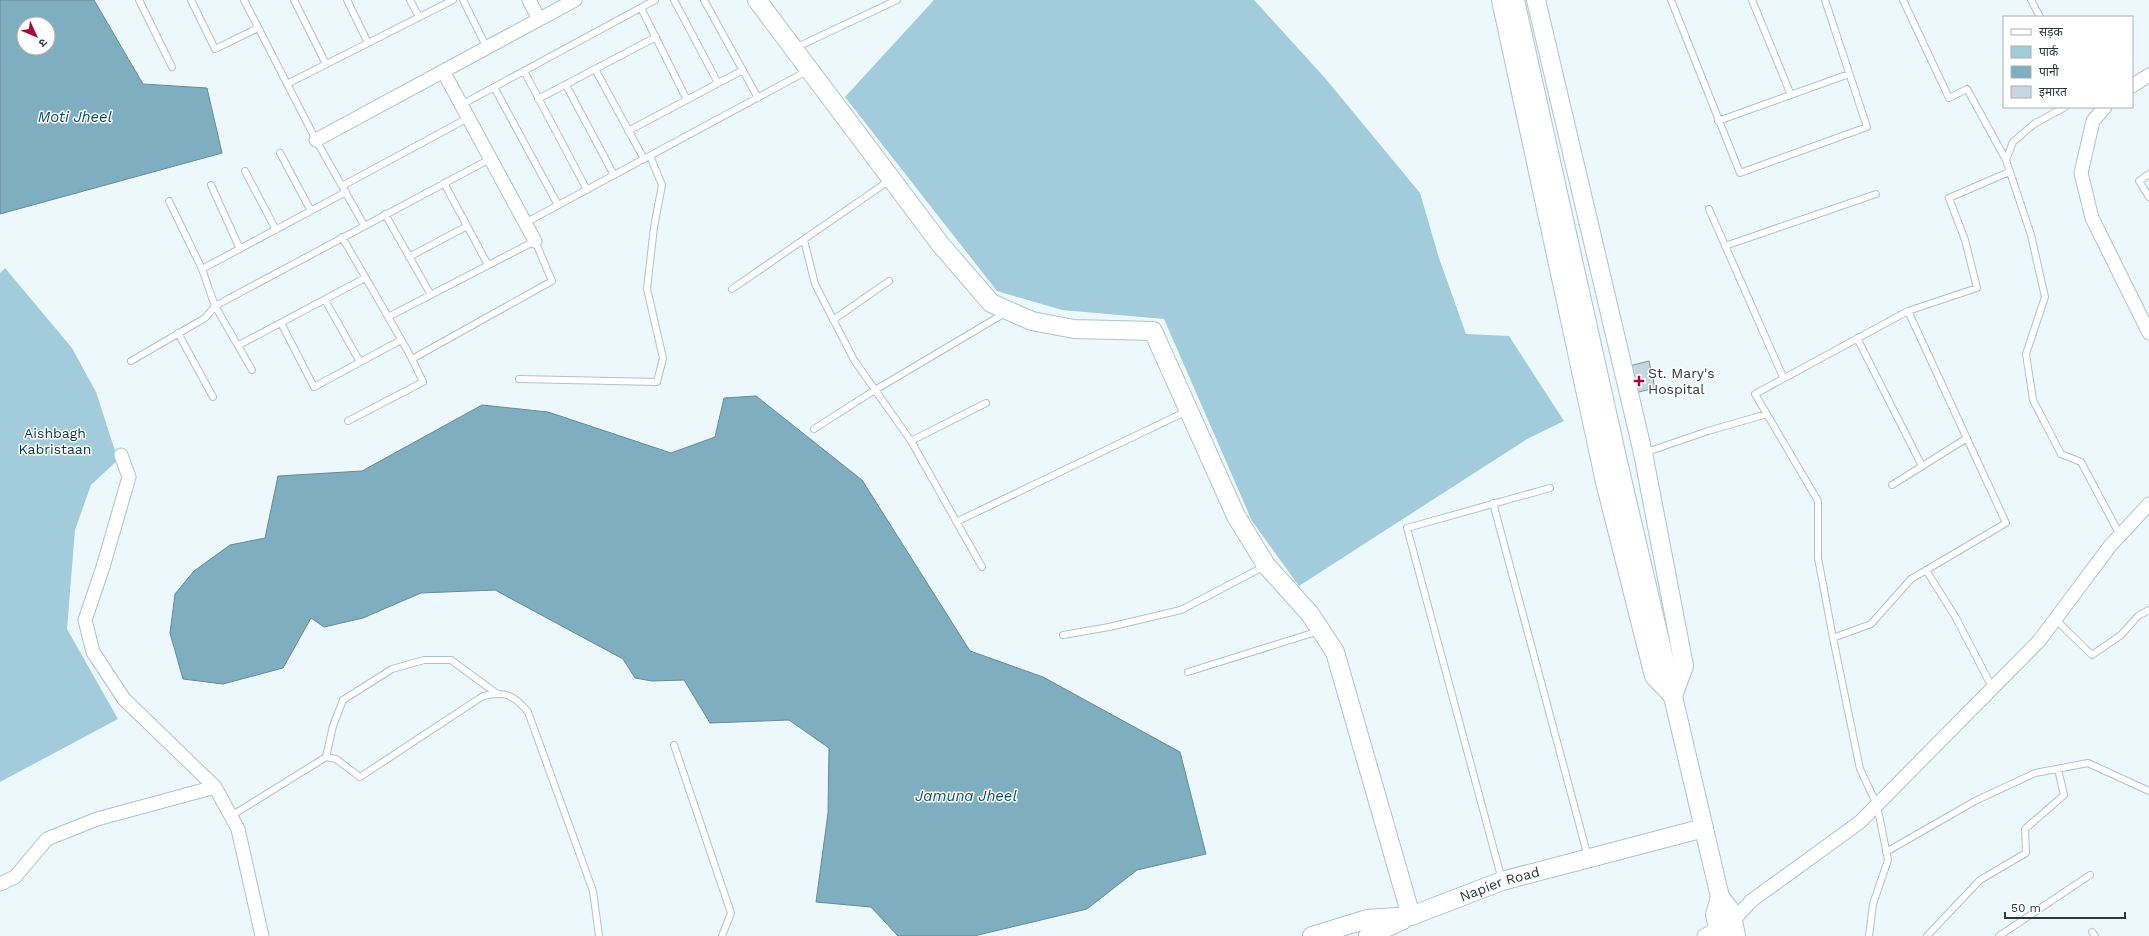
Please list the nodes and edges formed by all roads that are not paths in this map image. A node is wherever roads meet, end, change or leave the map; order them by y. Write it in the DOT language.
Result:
graph roads {
  1 [pos="139,0"];
  2 [pos="191,0"];
  3 [pos="244,0"];
  4 [pos="294,0"];
  5 [pos="346,0"];
  6 [pos="410,0"];
  7 [pos="453,0"];
  8 [pos="463,0"];
  9 [pos="529,0"];
  10 [pos="575,0"];
  11 [pos="655,0"];
  12 [pos="674,0"];
  13 [pos="704,0"];
  14 [pos="757,0"];
  15 [pos="897,0"];
  16 [pos="1501,0"];
  17 [pos="1515,0"];
  18 [pos="1536,0"];
  19 [pos="1671,0"];
  20 [pos="1752,0"];
  21 [pos="1825,0"];
  22 [pos="1903,0"];
  23 [pos="2031,0"];
  24 [pos="641,8"];
  25 [pos="2039,16"];
  26 [pos="419,17"];
  27 [pos="539,19"];
  28 [pos="258,28"];
  29 [pos="656,37"];
  30 [pos="368,43"];
  31 [pos="487,48"];
  32 [pos="793,49"];
  33 [pos="326,64"];
  34 [pos="172,67"];
  35 [pos="595,69"];
  36 [pos="743,70"];
  37 [pos="809,70"];
  38 [pos="443,71"];
  39 [pos="524,71"];
  40 [pos="1849,74"];
  41 [pos="2149,75"];
  42 [pos="718,83"];
  43 [pos="288,84"];
  44 [pos="566,85"];
  45 [pos="2133,85"];
  46 [pos="494,87"];
  47 [pos="1791,95"];
  48 [pos="758,98"];
  49 [pos="538,99"];
  50 [pos="687,100"];
  51 [pos="461,105"];
  52 [pos="2063,108"];
  53 [pos="2100,109"];
  54 [pos="468,118"];
  55 [pos="1718,121"];
  56 [pos="628,131"];
  57 [pos="316,140"];
  58 [pos="280,153"];
  59 [pos="650,156"];
  60 [pos="490,158"];
  61 [pos="644,159"];
  62 [pos="2006,160"];
  63 [pos="245,171"];
  64 [pos="2009,172"];
  65 [pos="2149,174"];
  66 [pos="614,175"];
  67 [pos="891,179"];
  68 [pos="444,183"];
  69 [pos="211,185"];
  70 [pos="342,186"];
  71 [pos="586,190"];
  72 [pos="346,192"];
  73 [pos="1876,194"];
  74 [pos="2149,197"];
  75 [pos="169,201"];
  76 [pos="558,205"];
  77 [pos="1709,209"];
  78 [pos="311,211"];
  79 [pos="385,214"];
  80 [pos="525,223"];
  81 [pos="364,225"];
  82 [pos="467,226"];
  83 [pos="276,230"];
  84 [pos="342,237"];
  85 [pos="804,240"];
  86 [pos="535,241"];
  87 [pos="1725,246"];
  88 [pos="240,249"];
  89 [pos="409,257"];
  90 [pos="488,265"];
  91 [pos="202,269"];
  92 [pos="365,278"];
  93 [pos="889,280"];
  94 [pos="732,289"];
  95 [pos="430,295"];
  96 [pos="325,300"];
  97 [pos="215,306"];
  98 [pos="1008,311"];
  99 [pos="1908,311"];
  100 [pos="388,317"];
  101 [pos="833,320"];
  102 [pos="281,323"];
  103 [pos="178,333"];
  104 [pos="2149,333"];
  105 [pos="1857,338"];
  106 [pos="401,340"];
  107 [pos="239,346"];
  108 [pos="412,359"];
  109 [pos="131,361"];
  110 [pos="360,362"];
  111 [pos="252,370"];
  112 [pos="1783,377"];
  113 [pos="519,379"];
  114 [pos="875,390"];
  115 [pos="213,397"];
  116 [pos="986,403"];
  117 [pos="1189,410"];
  118 [pos="1767,414"];
  119 [pos="348,421"];
  120 [pos="814,429"];
  121 [pos="1967,438"];
  122 [pos="911,441"];
  123 [pos="1643,454"];
  124 [pos="121,455"];
  125 [pos="1922,466"];
  126 [pos="1892,485"];
  127 [pos="1550,488"];
  128 [pos="1493,503"];
  129 [pos="2149,504"];
  130 [pos="956,522"];
  131 [pos="2120,535"];
  132 [pos="1266,565"];
  133 [pos="982,567"];
  134 [pos="1926,570"];
  135 [pos="2149,610"];
  136 [pos="2056,620"];
  137 [pos="1321,630"];
  138 [pos="1063,635"];
  139 [pos="1834,638"];
  140 [pos="1188,672"];
  141 [pos="1993,689"];
  142 [pos="496,693"];
  143 [pos="1673,696"];
  144 [pos="674,745"];
  145 [pos="326,757"];
  146 [pos="2058,769"];
  147 [pos="215,787"];
  148 [pos="2149,791"];
  149 [pos="1876,805"];
  150 [pos="231,816"];
  151 [pos="1697,830"];
  152 [pos="1886,852"];
  153 [pos="1588,858"];
  154 [pos="2090,875"];
  155 [pos="1502,881"];
  156 [pos="0,884"];
  157 [pos="1411,916"];
  158 [pos="1722,931"];
  159 [pos="262,936"];
  160 [pos="599,936"];
  161 [pos="722,936"];
  162 [pos="1312,936"];
  163 [pos="1368,936"];
  164 [pos="1869,936"];
  165 [pos="1927,936"];
  166 [pos="1999,936"];
  1 -- 34 [label="lane"];
  2 -- 28 [label="lane"];
  3 -- 28 [label="lane"];
  4 -- 33 [label="lane"];
  5 -- 30 [label="lane"];
  6 -- 26 [label="lane"];
  7 -- 26 [label="lane"];
  8 -- 31 [label="lane"];
  9 -- 27 [label="street"];
  10 -- 27 [label="street"];
  11 -- 24 [label="lane"];
  12 -- 42 [label="lane"];
  13 -- 36 [label="lane"];
  14 -- 32 [label="main road"];
  15 -- 32 [label="lane"];
  16 -- 143 [label="main road"];
  17 -- 143 [label="main road"];
  18 -- 123 [label="main road"];
  19 -- 55 [label="lane"];
  20 -- 47 [label="lane"];
  21 -- 40 [label="lane"];
  22 -- 62 [label="lane"];
  23 -- 25 [label="lane"];
  24 -- 29 [label="lane"];
  24 -- 39 [label="lane"];
  26 -- 30 [label="lane"];
  27 -- 31 [label="street"];
  28 -- 43 [label="lane"];
  29 -- 35 [label="lane"];
  29 -- 50 [label="lane"];
  30 -- 33 [label="lane"];
  31 -- 38 [label="street"];
  32 -- 37 [label="main road"];
  33 -- 43 [label="lane"];
  35 -- 44 [label="lane"];
  35 -- 56 [label="lane"];
  36 -- 42 [label="lane"];
  36 -- 48 [label="lane"];
  37 -- 48 [label="lane"];
  37 -- 67 [label="main road"];
  38 -- 51 [label="street"];
  38 -- 57 [label="street"];
  39 -- 46 [label="lane"];
  39 -- 49 [label="lane"];
  40 -- 47 [label="lane"];
  40 -- 55 [label="lane"];
  41 -- 45 [label="street"];
  42 -- 50 [label="lane"];
  43 -- 57 [label="lane"];
  44 -- 49 [label="lane"];
  44 -- 66 [label="lane"];
  46 -- 51 [label="lane"];
  46 -- 76 [label="lane"];
  47 -- 55 [label="lane"];
  48 -- 59 [label="lane"];
  49 -- 71 [label="lane"];
  50 -- 56 [label="lane"];
  51 -- 54 [label="street"];
  52 -- 62 [label="lane"];
  53 -- 104 [label="street"];
  54 -- 60 [label="street"];
  54 -- 70 [label="lane"];
  56 -- 61 [label="lane"];
  57 -- 70 [label="lane"];
  58 -- 78 [label="lane"];
  59 -- 61 [label="lane"];
  59 -- 113 [label="lane"];
  60 -- 68 [label="lane"];
  60 -- 80 [label="street"];
  61 -- 66 [label="lane"];
  62 -- 64 [label="lane"];
  63 -- 83 [label="lane"];
  64 -- 99 [label="lane"];
  64 -- 131 [label="lane"];
  65 -- 74 [label="lane"];
  66 -- 71 [label="lane"];
  67 -- 85 [label="lane"];
  67 -- 98 [label="main road"];
  68 -- 79 [label="lane"];
  68 -- 82 [label="lane"];
  69 -- 88 [label="lane"];
  70 -- 72 [label="lane"];
  71 -- 76 [label="lane"];
  72 -- 78 [label="lane"];
  72 -- 81 [label="lane"];
  73 -- 87 [label="lane"];
  75 -- 91 [label="lane"];
  76 -- 80 [label="lane"];
  77 -- 87 [label="lane"];
  78 -- 83 [label="lane"];
  79 -- 81 [label="lane"];
  79 -- 89 [label="lane"];
  80 -- 86 [label="street"];
  81 -- 84 [label="lane"];
  82 -- 89 [label="lane"];
  82 -- 90 [label="lane"];
  83 -- 88 [label="lane"];
  84 -- 92 [label="lane"];
  84 -- 97 [label="lane"];
  85 -- 94 [label="lane"];
  85 -- 101 [label="lane"];
  86 -- 90 [label="lane"];
  86 -- 108 [label="lane"];
  87 -- 112 [label="lane"];
  88 -- 91 [label="lane"];
  89 -- 95 [label="lane"];
  90 -- 95 [label="lane"];
  91 -- 97 [label="lane"];
  92 -- 96 [label="lane"];
  92 -- 100 [label="lane"];
  93 -- 101 [label="lane"];
  95 -- 100 [label="lane"];
  96 -- 102 [label="lane"];
  96 -- 110 [label="lane"];
  97 -- 103 [label="lane"];
  97 -- 107 [label="lane"];
  98 -- 114 [label="lane"];
  98 -- 117 [label="main road"];
  99 -- 105 [label="lane"];
  99 -- 121 [label="lane"];
  100 -- 106 [label="lane"];
  101 -- 114 [label="lane"];
  102 -- 107 [label="lane"];
  102 -- 110 [label="lane"];
  103 -- 109 [label="lane"];
  103 -- 115 [label="lane"];
  105 -- 112 [label="lane"];
  105 -- 125 [label="lane"];
  106 -- 108 [label="lane"];
  106 -- 110 [label="lane"];
  107 -- 111 [label="lane"];
  108 -- 119 [label="lane"];
  112 -- 118 [label="lane"];
  114 -- 120 [label="lane"];
  114 -- 122 [label="lane"];
  116 -- 122 [label="lane"];
  117 -- 130 [label="lane"];
  117 -- 132 [label="main road"];
  118 -- 123 [label="lane"];
  118 -- 139 [label="lane"];
  121 -- 125 [label="lane"];
  121 -- 134 [label="lane"];
  122 -- 130 [label="lane"];
  123 -- 143 [label="main road"];
  124 -- 147 [label="street"];
  125 -- 126 [label="lane"];
  127 -- 128 [label="lane"];
  128 -- 153 [label="lane"];
  128 -- 155 [label="lane"];
  129 -- 131 [label="street"];
  130 -- 133 [label="lane"];
  131 -- 136 [label="street"];
  132 -- 137 [label="main road"];
  132 -- 138 [label="lane"];
  134 -- 139 [label="lane"];
  134 -- 141 [label="lane"];
  135 -- 136 [label="lane"];
  136 -- 141 [label="street"];
  137 -- 140 [label="lane"];
  137 -- 157 [label="main road"];
  139 -- 149 [label="lane"];
  141 -- 149 [label="street"];
  142 -- 145 [label="lane"];
  142 -- 145 [label="lane"];
  142 -- 160 [label="lane"];
  143 -- 151 [label="main road"];
  144 -- 161 [label="lane"];
  145 -- 150 [label="lane"];
  146 -- 148 [label="lane"];
  146 -- 152 [label="lane"];
  146 -- 165 [label="lane"];
  147 -- 150 [label="street"];
  147 -- 156 [label="street"];
  149 -- 152 [label="lane"];
  149 -- 158 [label="street"];
  150 -- 159 [label="street"];
  151 -- 153 [label="main road, Napier Road"];
  151 -- 158 [label="main road"];
  152 -- 164 [label="lane"];
  153 -- 155 [label="main road, Napier Road"];
  154 -- 166 [label="lane"];
  155 -- 157 [label="main road, Napier Road"];
  157 -- 162 [label="main road, Napier Road"];
  157 -- 163 [label="main road"];
}
